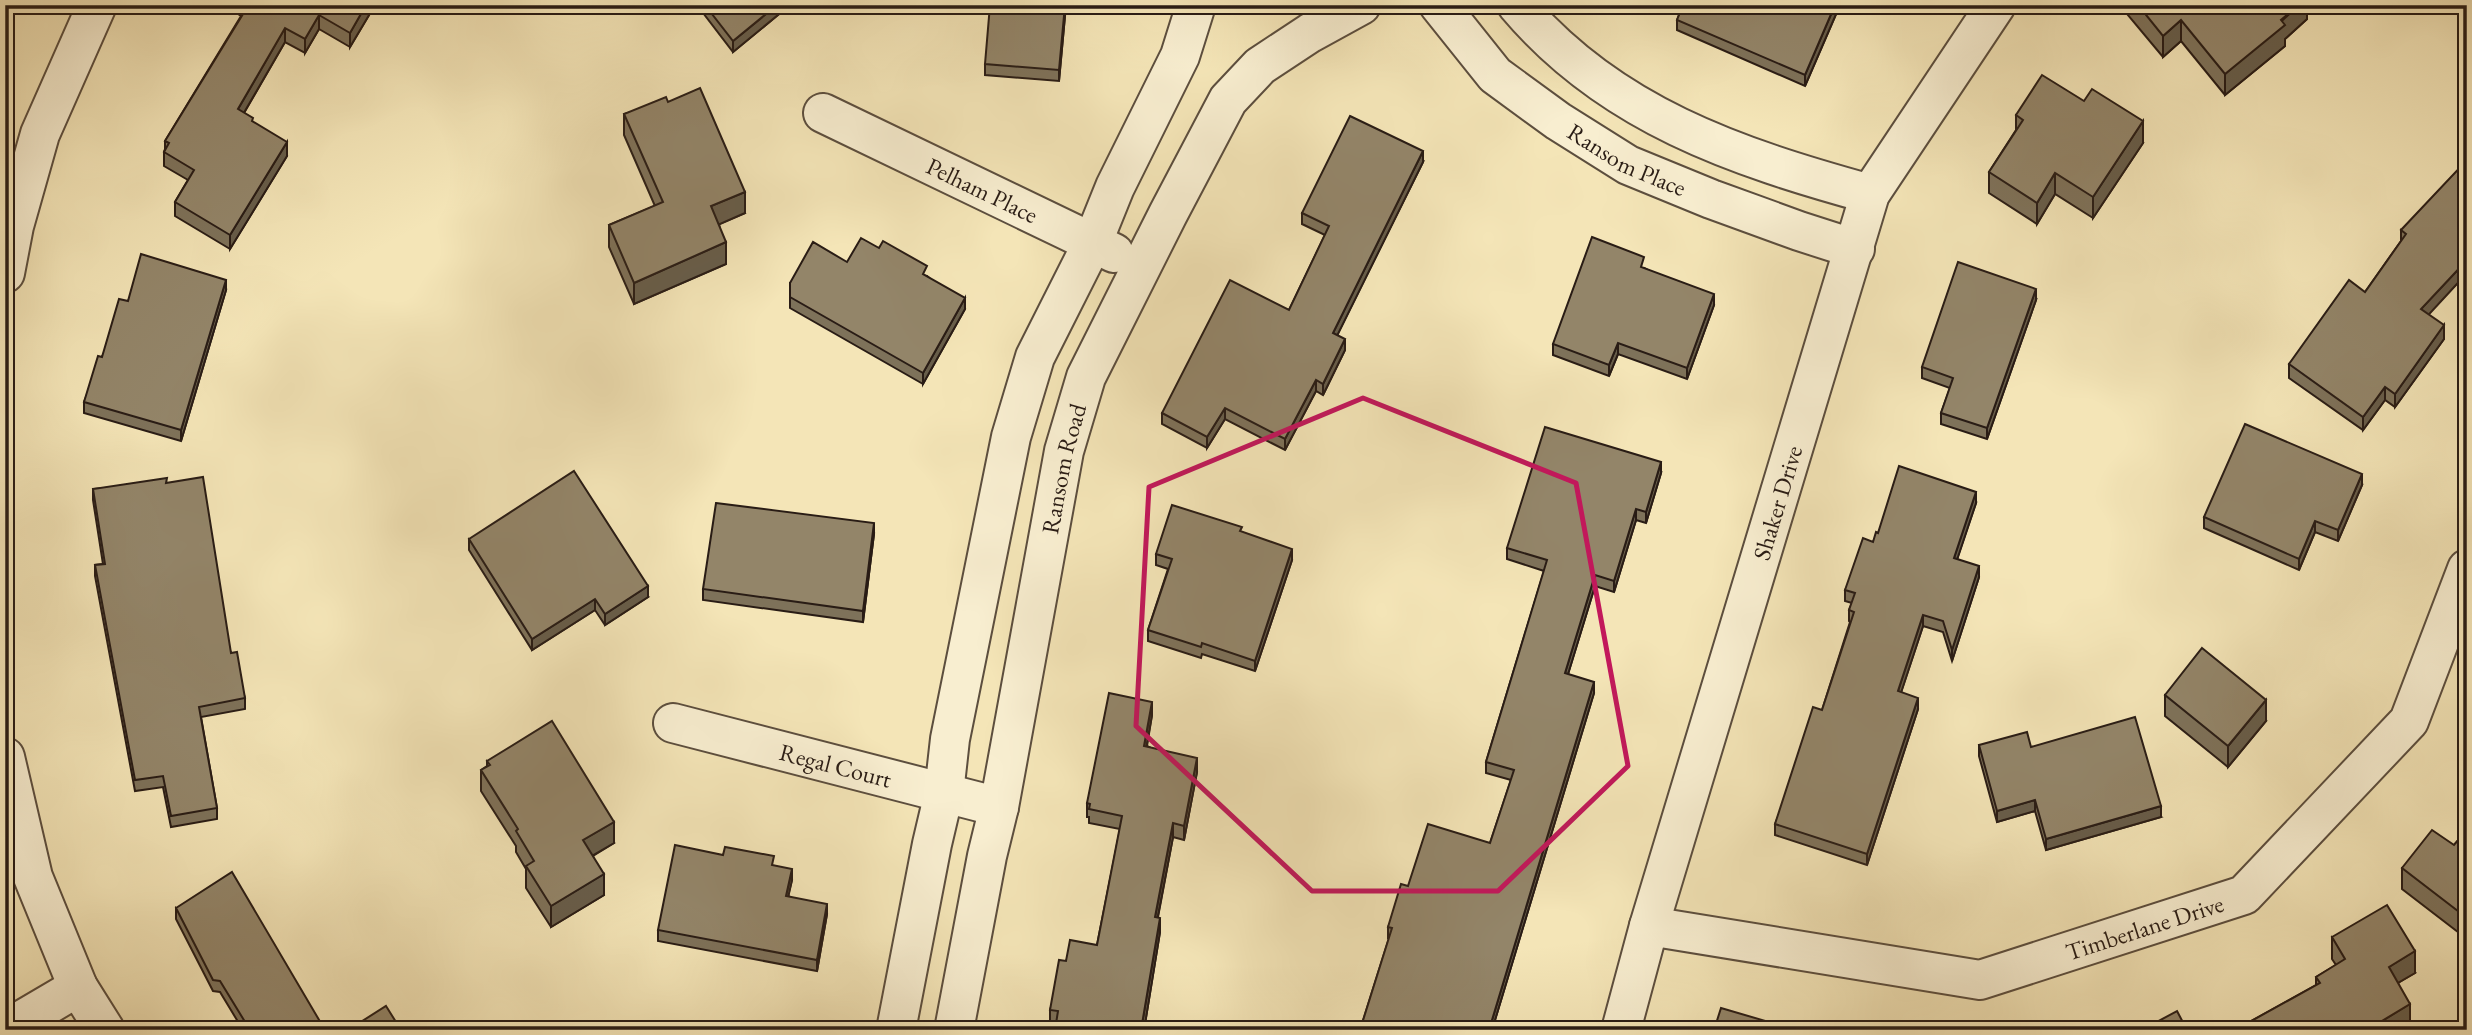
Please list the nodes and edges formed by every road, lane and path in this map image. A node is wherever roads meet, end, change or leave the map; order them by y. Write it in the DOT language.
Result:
graph roads {
  1 [pos="97,5"];
  2 [pos="1196,5"];
  3 [pos="1361,5"];
  4 [pos="1439,5"];
  5 [pos="1517,5"];
  6 [pos="1996,5"];
  7 [pos="823,113"];
  8 [pos="1870,194"];
  9 [pos="1092,244"];
  10 [pos="1854,249"];
  11 [pos="1142,265"];
  12 [pos="5,273"];
  13 [pos="2467,569"];
  14 [pos="673,723"];
  15 [pos="5,757"];
  16 [pos="944,793"];
  17 [pos="999,807"];
  18 [pos="1649,926"];
  19 [pos="78,987"];
  20 [pos="5,1030"];
  21 [pos="104,1030"];
  22 [pos="896,1030"];
  23 [pos="954,1030"];
  24 [pos="1621,1030"];
  1 -- 12 [label="street"];
  2 -- 9 [label="street"];
  3 -- 11 [label="street, Ransom Road"];
  4 -- 10 [label="street, Ransom Place"];
  5 -- 8 [label="street, Ransom Place"];
  6 -- 8 [label="street, Shaker Drive"];
  7 -- 9 [label="street, Pelham Place"];
  8 -- 10 [label="street, Shaker Drive"];
  9 -- 11 [label="street, Pelham Place"];
  9 -- 16 [label="street"];
  10 -- 18 [label="street, Shaker Drive"];
  11 -- 17 [label="street, Ransom Road"];
  13 -- 18 [label="street, Timberlane Drive"];
  14 -- 16 [label="street, Regal Court"];
  15 -- 19 [label="street"];
  16 -- 17 [label="street, Regal Court"];
  16 -- 22 [label="street"];
  17 -- 23 [label="street, Ransom Road"];
  18 -- 24 [label="street, Shaker Drive"];
  19 -- 20 [label="street"];
  19 -- 21 [label="street"];
}
